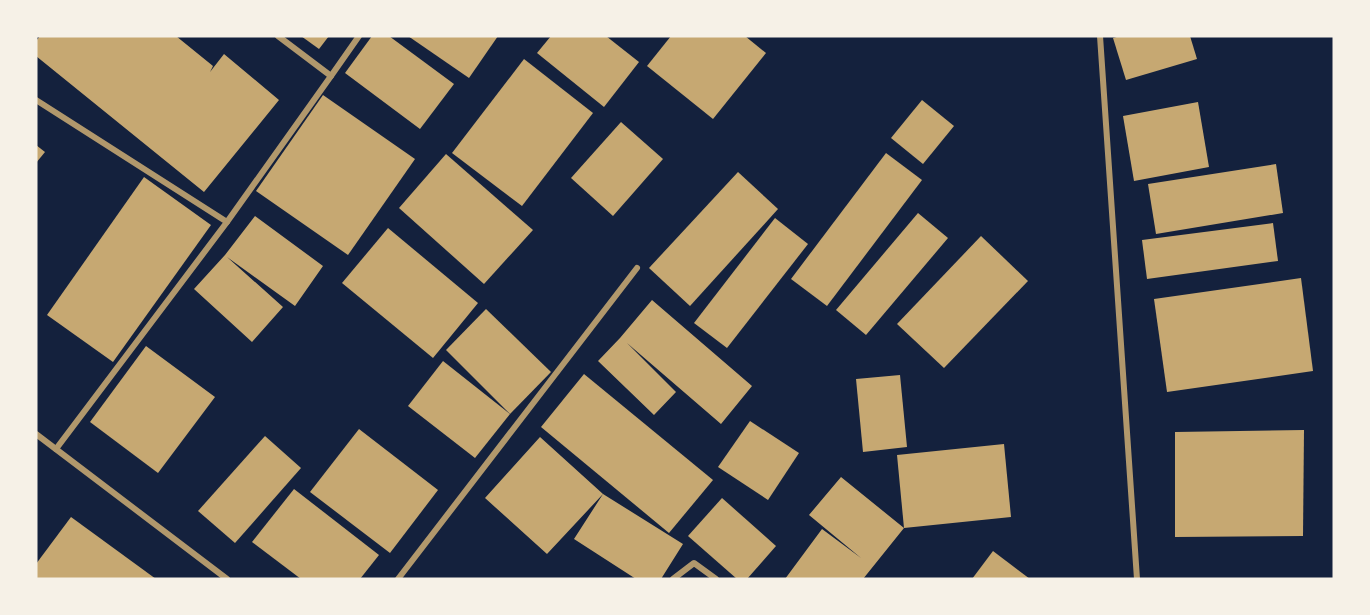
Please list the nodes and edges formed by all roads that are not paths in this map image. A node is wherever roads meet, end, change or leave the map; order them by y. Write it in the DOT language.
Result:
graph roads {
  1 [pos="278,36"];
  2 [pos="359,36"];
  3 [pos="1100,36"];
  4 [pos="331,76"];
  5 [pos="36,100"];
  6 [pos="227,222"];
  7 [pos="637,268"];
  8 [pos="36,434"];
  9 [pos="56,449"];
  10 [pos="227,579"];
  11 [pos="398,579"];
  12 [pos="674,579"];
  13 [pos="716,579"];
  14 [pos="1137,579"];
  1 -- 4 [label="street"];
  2 -- 4 [label="street"];
  3 -- 14 [label="street"];
  4 -- 6 [label="street"];
  5 -- 6 [label="street"];
  6 -- 9 [label="street"];
  7 -- 11 [label="street"];
  8 -- 9 [label="street"];
  9 -- 10 [label="street"];
  12 -- 13 [label="street"];
}
